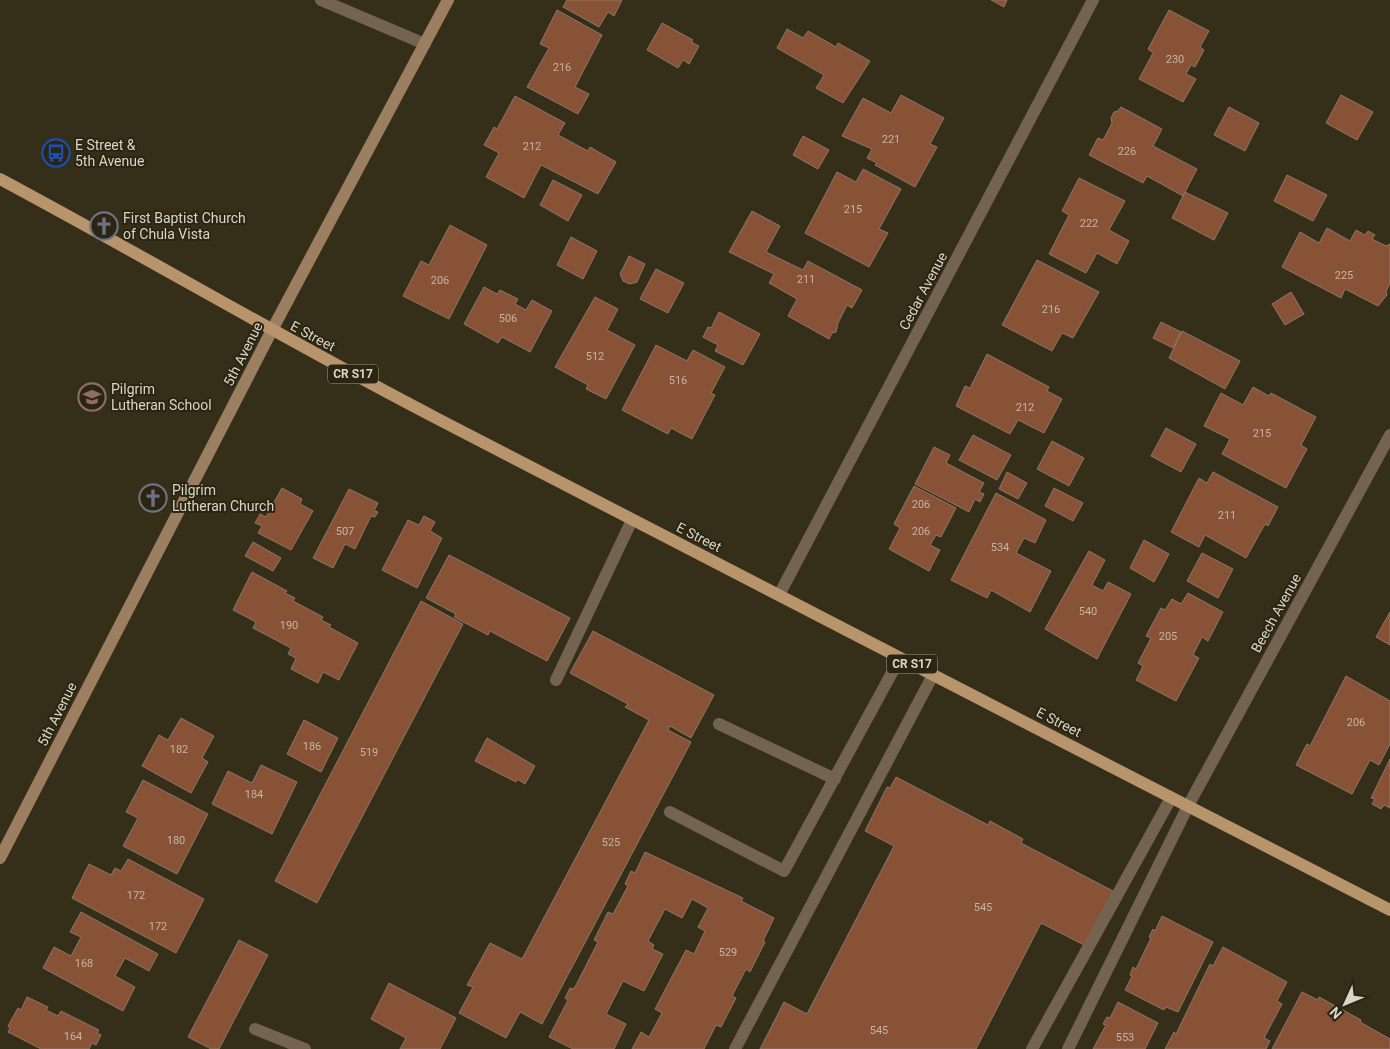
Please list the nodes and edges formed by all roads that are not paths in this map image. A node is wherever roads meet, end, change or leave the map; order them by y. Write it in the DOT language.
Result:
graph roads {
  1 [pos="321,0"];
  2 [pos="448,0"];
  3 [pos="1094,0"];
  4 [pos="425,44"];
  5 [pos="0,179"];
  6 [pos="272,330"];
  7 [pos="1390,435"];
  8 [pos="632,520"];
  9 [pos="779,595"];
  10 [pos="900,658"];
  11 [pos="933,675"];
  12 [pos="556,680"];
  13 [pos="719,724"];
  14 [pos="835,779"];
  15 [pos="1171,798"];
  16 [pos="1188,806"];
  17 [pos="670,812"];
  18 [pos="0,858"];
  19 [pos="1390,910"];
  20 [pos="255,1029"];
  21 [pos="305,1049"];
  22 [pos="734,1049"];
  23 [pos="1032,1049"];
  24 [pos="1068,1049"];
  1 -- 4 [label="street"];
  2 -- 4 [label="street, 5th Avenue"];
  3 -- 9 [label="street, Cedar Avenue"];
  4 -- 6 [label="street, 5th Avenue"];
  5 -- 6 [label="main road, E Street / CR S17"];
  6 -- 8 [label="main road, E Street / CR S17"];
  6 -- 18 [label="street, 5th Avenue"];
  7 -- 16 [label="street, Beech Avenue"];
  8 -- 9 [label="main road, E Street / CR S17"];
  8 -- 12 [label="street"];
  9 -- 10 [label="main road, E Street / CR S17"];
  10 -- 11 [label="main road, E Street / CR S17"];
  10 -- 14 [label="street"];
  11 -- 15 [label="main road, E Street / CR S17"];
  11 -- 22 [label="street"];
  13 -- 14 [label="street"];
  14 -- 17 [label="street"];
  15 -- 16 [label="main road, E Street / CR S17"];
  15 -- 23 [label="street"];
  16 -- 19 [label="main road, E Street / CR S17"];
  16 -- 24 [label="street, Beech Avenue"];
  20 -- 21 [label="street"];
}
